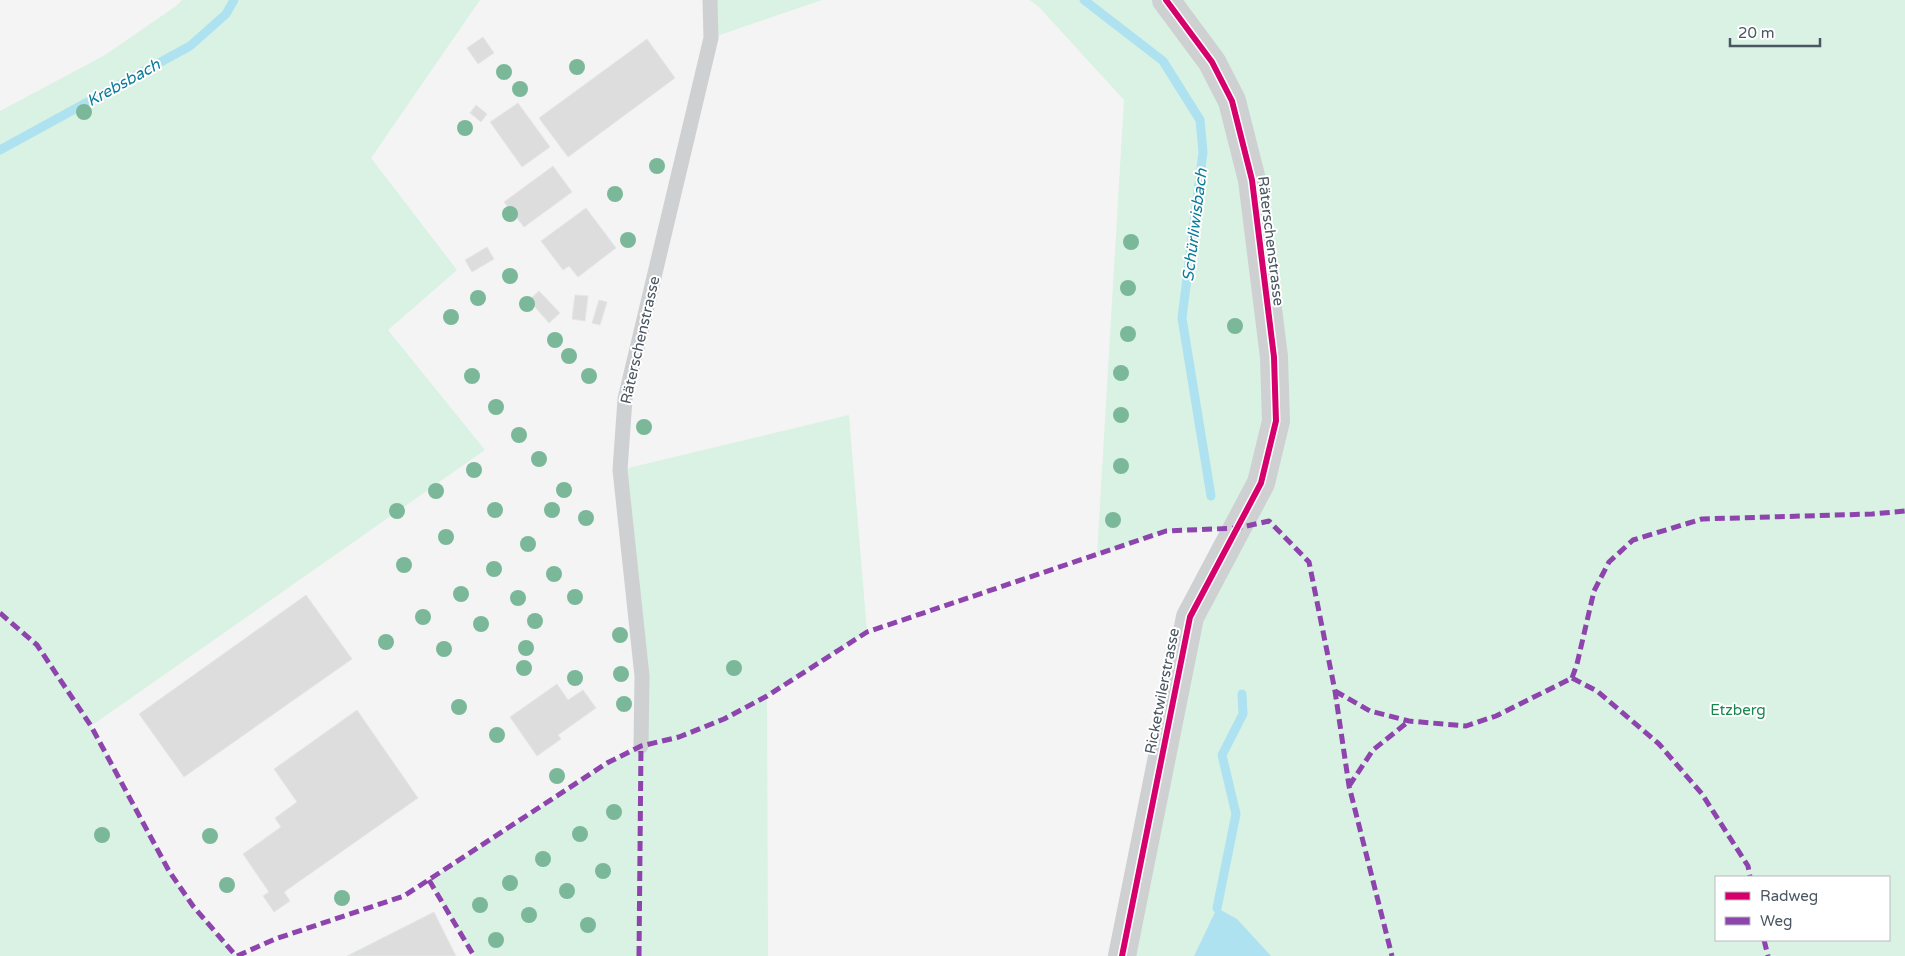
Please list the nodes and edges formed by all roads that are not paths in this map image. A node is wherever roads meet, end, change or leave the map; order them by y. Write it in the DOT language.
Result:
graph roads {
  1 [pos="710,0"];
  2 [pos="1166,0"];
  3 [pos="1274,357"];
  4 [pos="641,746"];
  5 [pos="1122,956"];
  1 -- 4 [label="lane, Räterschenstrasse"];
  2 -- 3 [label="street, Räterschenstrasse"];
  3 -- 5 [label="street, Ricketwilerstrasse"];
}
